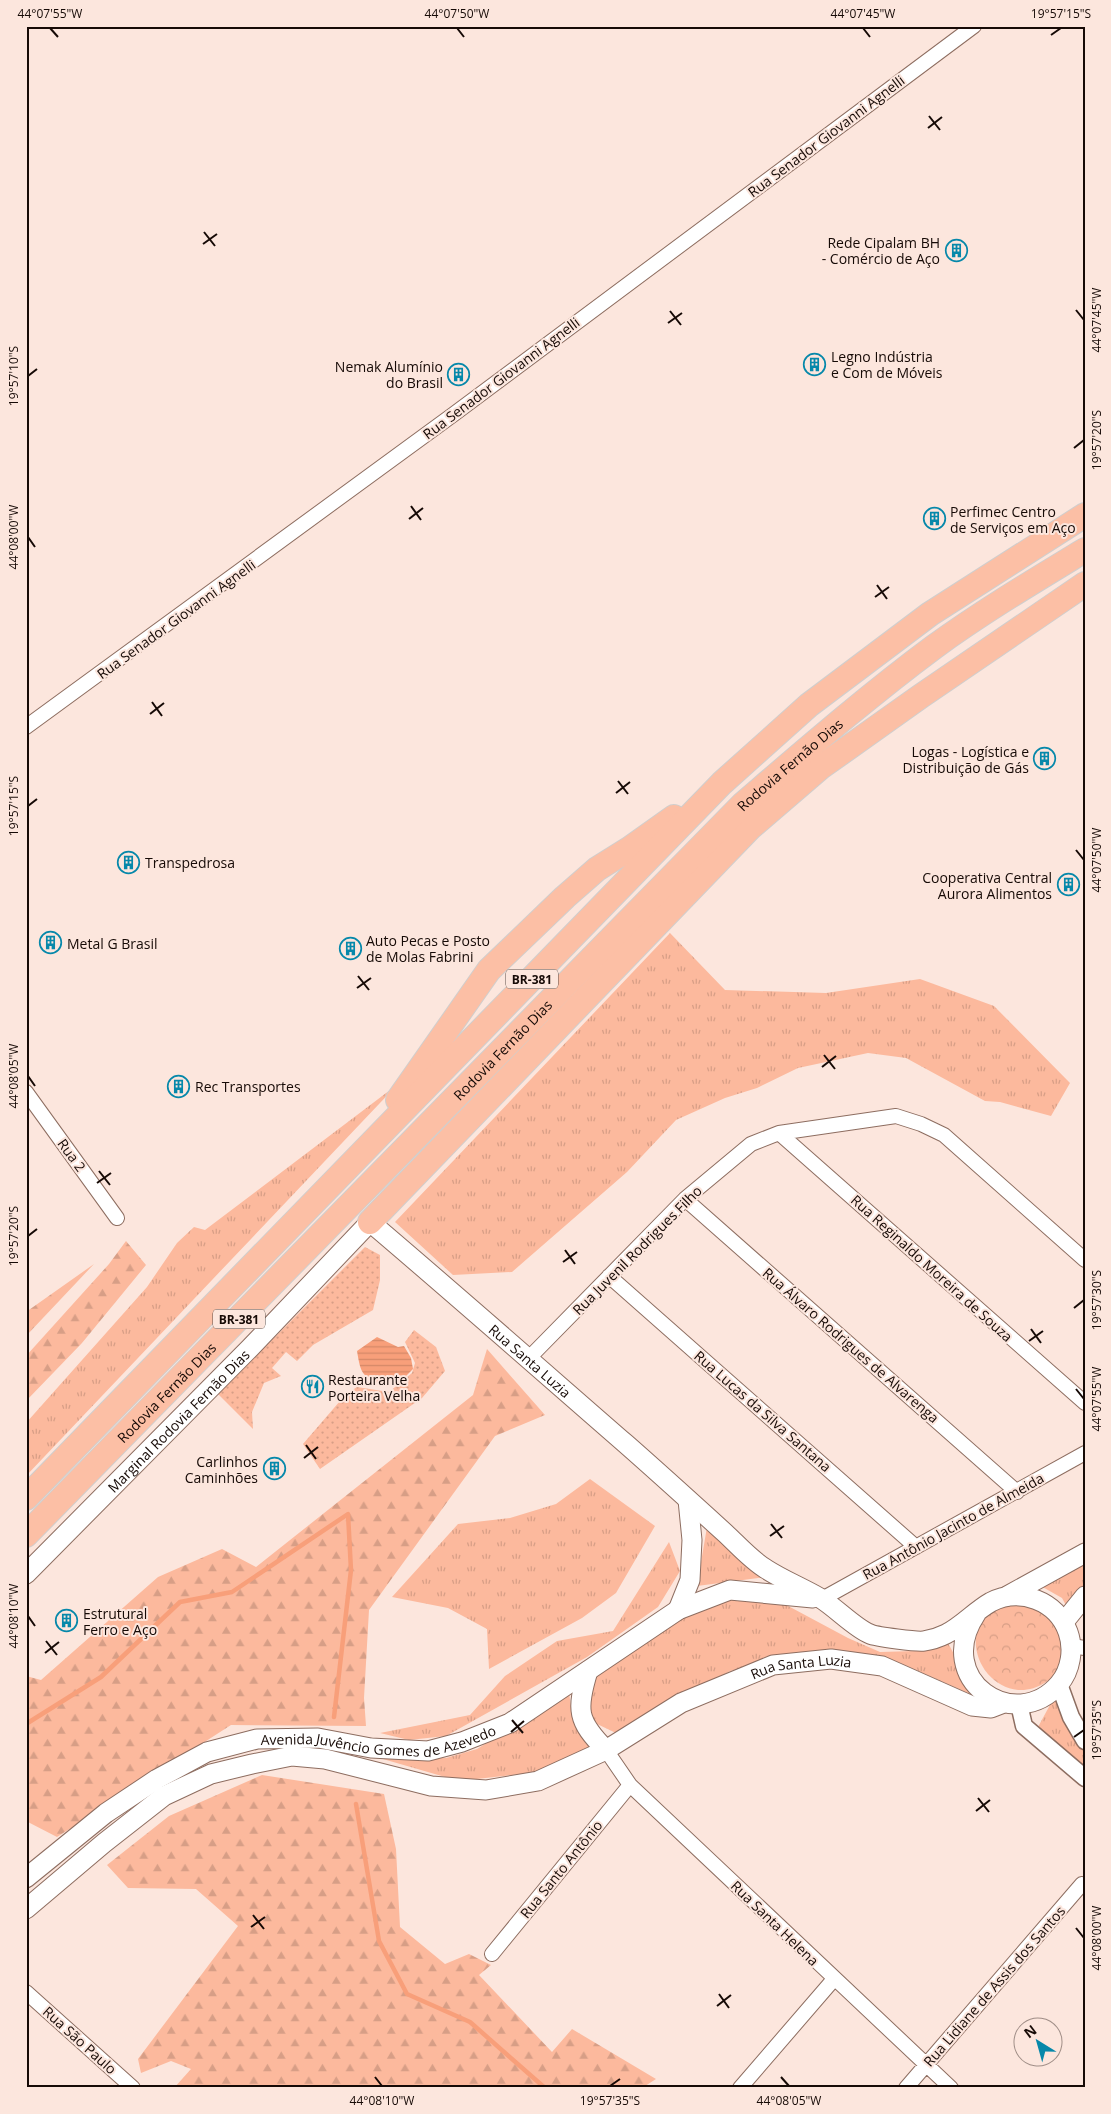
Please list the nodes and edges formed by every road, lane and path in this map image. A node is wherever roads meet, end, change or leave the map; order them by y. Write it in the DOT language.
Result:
graph roads {
  1 [pos="974,26"];
  2 [pos="1085,515"];
  3 [pos="1085,550"];
  4 [pos="1085,584"];
  5 [pos="26,727"];
  6 [pos="722,783"];
  7 [pos="26,1092"];
  8 [pos="779,1132"];
  9 [pos="360,1155"];
  10 [pos="684,1198"];
  11 [pos="117,1218"];
  12 [pos="370,1222"];
  13 [pos="1085,1260"];
  14 [pos="609,1276"];
  15 [pos="528,1359"];
  16 [pos="1085,1404"];
  17 [pos="1085,1453"];
  18 [pos="1017,1492"];
  19 [pos="26,1498"];
  20 [pos="688,1500"];
  21 [pos="80,1520"];
  22 [pos="26,1535"];
  23 [pos="916,1547"];
  24 [pos="1085,1553"];
  25 [pos="26,1574"];
  26 [pos="26,1588"];
  27 [pos="1085,1596"];
  28 [pos="1006,1597"];
  29 [pos="822,1599"];
  30 [pos="678,1610"];
  31 [pos="976,1614"];
  32 [pos="1064,1622"];
  33 [pos="1078,1647"];
  34 [pos="588,1671"];
  35 [pos="1059,1684"];
  36 [pos="1011,1703"];
  37 [pos="1085,1741"];
  38 [pos="606,1750"];
  39 [pos="1085,1778"];
  40 [pos="630,1785"];
  41 [pos="26,1878"];
  42 [pos="1082,1884"];
  43 [pos="26,1909"];
  44 [pos="492,1954"];
  45 [pos="834,1979"];
  46 [pos="26,1992"];
  47 [pos="926,2065"];
  48 [pos="133,2088"];
  49 [pos="740,2088"];
  50 [pos="906,2088"];
  51 [pos="951,2088"];
  1 -- 5 [label="street, Rua Senador Giovanni Agnelli"];
  2 -- 6 [label="highway, Rodovia Fernão Dias / BR-381"];
  3 -- 22 [label="highway, Rodovia Fernão Dias / BR-381"];
  4 -- 12 [label="highway, BR-381"];
  6 -- 9 [label="highway, Rodovia Fernão Dias / BR-381"];
  6 -- 9 [label="highway"];
  7 -- 11 [label="street, Rua 2"];
  8 -- 10 [label="street, Rua Juvenil Rodrigues Filho"];
  8 -- 13 [label="street, Rua Juvenil Rodrigues Filho"];
  8 -- 16 [label="street, Rua Reginaldo Moreira de Souza"];
  9 -- 19 [label="highway, Rodovia Fernão Dias / BR-381"];
  10 -- 14 [label="street, Rua Juvenil Rodrigues Filho"];
  10 -- 18 [label="street, Rua Álvaro Rodrigues de Alvarenga"];
  12 -- 15 [label="main road, Rua Santa Luzia"];
  12 -- 21 [label="main road, Marginal Rodovia Fernão Dias / BR-381"];
  14 -- 15 [label="street, Rua Juvenil Rodrigues Filho"];
  14 -- 23 [label="street, Rua Lucas da Silva Santana"];
  15 -- 20 [label="main road, Rua Santa Luzia"];
  17 -- 18 [label="street, Rua Antônio Jacinto de Almeida"];
  18 -- 23 [label="street, Rua Antônio Jacinto de Almeida"];
  20 -- 29 [label="main road, Rua Santa Luzia"];
  20 -- 30 [label="main road"];
  21 -- 25 [label="main road, Marginal Rodovia Fernão Dias / BR-381"];
  21 -- 26 [label="main road"];
  23 -- 29 [label="street, Rua Antônio Jacinto de Almeida"];
  24 -- 28 [label="main road"];
  27 -- 32 [label="main road"];
  28 -- 31 [label="main road"];
  28 -- 32 [label="main road"];
  29 -- 30 [label="main road, Avenida Juvêncio Gomes de Azevedo"];
  29 -- 31 [label="main road, Rua Santa Luzia"];
  30 -- 34 [label="main road, Avenida Juvêncio Gomes de Azevedo"];
  31 -- 36 [label="main road"];
  32 -- 33 [label="main road"];
  33 -- 35 [label="main road"];
  34 -- 38 [label="main road"];
  34 -- 41 [label="main road, Avenida Juvêncio Gomes de Azevedo"];
  35 -- 36 [label="main road"];
  35 -- 37 [label="street"];
  36 -- 38 [label="main road, Rua Santa Luzia"];
  36 -- 39 [label="street"];
  38 -- 40 [label="street, Rua Santa Helena"];
  38 -- 43 [label="main road, Avenida Juvêncio Gomes de Azevedo"];
  40 -- 44 [label="street, Rua Santo Antônio"];
  40 -- 45 [label="street, Rua Santa Helena"];
  42 -- 47 [label="street, Rua Lidiane de Assis dos Santos"];
  45 -- 47 [label="street, Rua Santa Helena"];
  45 -- 49 [label="street"];
  46 -- 48 [label="street, Rua São Paulo"];
  47 -- 50 [label="street, Rua Lidiane de Assis dos Santos"];
  47 -- 51 [label="street, Rua Santa Helena"];
}
